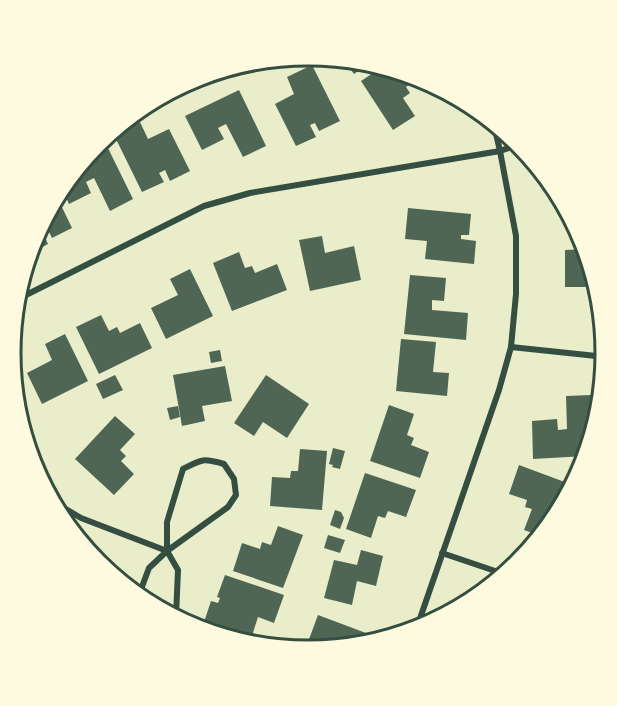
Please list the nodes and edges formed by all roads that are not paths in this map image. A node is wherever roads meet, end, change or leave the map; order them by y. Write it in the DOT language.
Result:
graph roads {
  1 [pos="496,136"];
  2 [pos="509,148"];
  3 [pos="500,151"];
  4 [pos="28,294"];
  5 [pos="511,347"];
  6 [pos="596,356"];
  7 [pos="68,510"];
  8 [pos="167,551"];
  9 [pos="442,553"];
  10 [pos="496,571"];
  11 [pos="142,587"];
  12 [pos="176,608"];
  13 [pos="420,619"];
  1 -- 3 [label="street"];
  2 -- 3 [label="street"];
  3 -- 4 [label="street"];
  3 -- 5 [label="street"];
  5 -- 6 [label="street"];
  5 -- 9 [label="street"];
  7 -- 8 [label="street"];
  8 -- 8 [label="street"];
  8 -- 11 [label="street"];
  8 -- 12 [label="street"];
  9 -- 10 [label="street"];
  9 -- 13 [label="street"];
}
